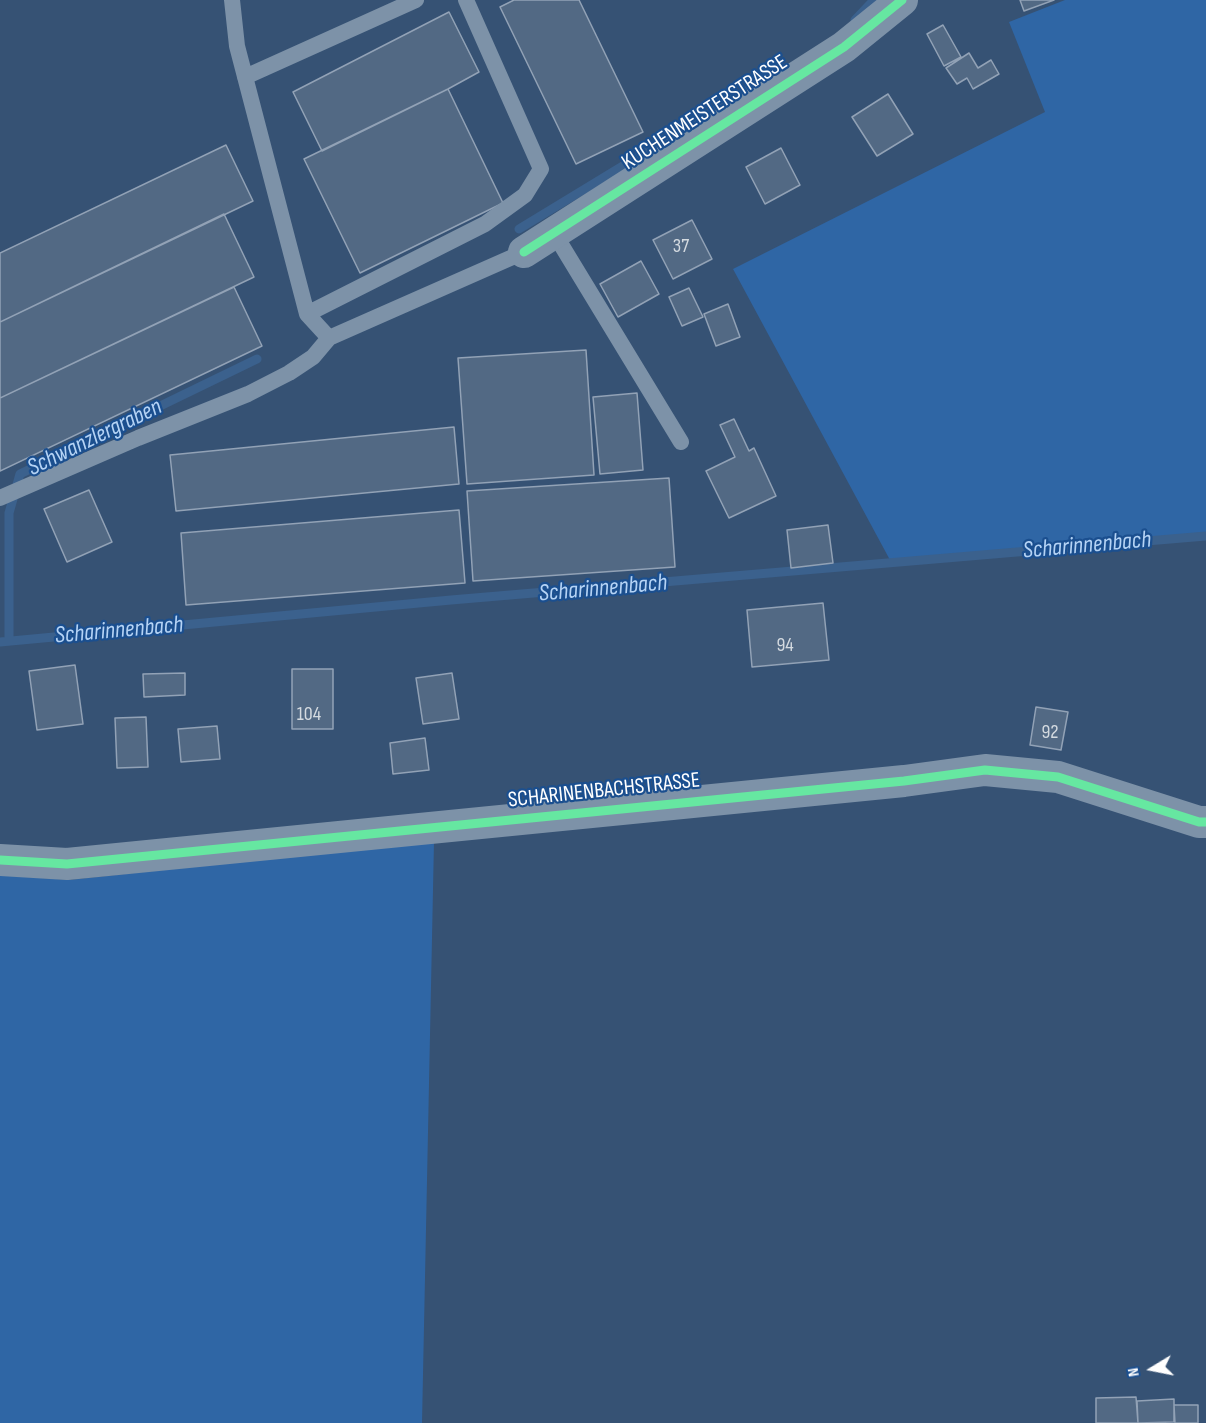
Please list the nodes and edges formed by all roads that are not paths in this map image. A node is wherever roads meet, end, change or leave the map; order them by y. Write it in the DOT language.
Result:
graph roads {
  1 [pos="231,0"];
  2 [pos="416,0"];
  3 [pos="466,0"];
  4 [pos="902,0"];
  5 [pos="244,77"];
  6 [pos="554,233"];
  7 [pos="524,252"];
  8 [pos="307,314"];
  9 [pos="329,338"];
  10 [pos="681,442"];
  11 [pos="0,498"];
  12 [pos="1206,822"];
  13 [pos="0,860"];
  1 -- 5 [label="lane"];
  2 -- 5 [label="lane"];
  3 -- 8 [label="lane"];
  4 -- 6 [label="street, KUCHENMEISTERSTRASSE"];
  5 -- 8 [label="lane"];
  6 -- 7 [label="street, KUCHENMEISTERSTRASSE"];
  6 -- 10 [label="lane"];
  7 -- 9 [label="lane"];
  8 -- 9 [label="lane"];
  9 -- 11 [label="lane"];
  12 -- 13 [label="street, SCHARINENBACHSTRASSE"];
}
